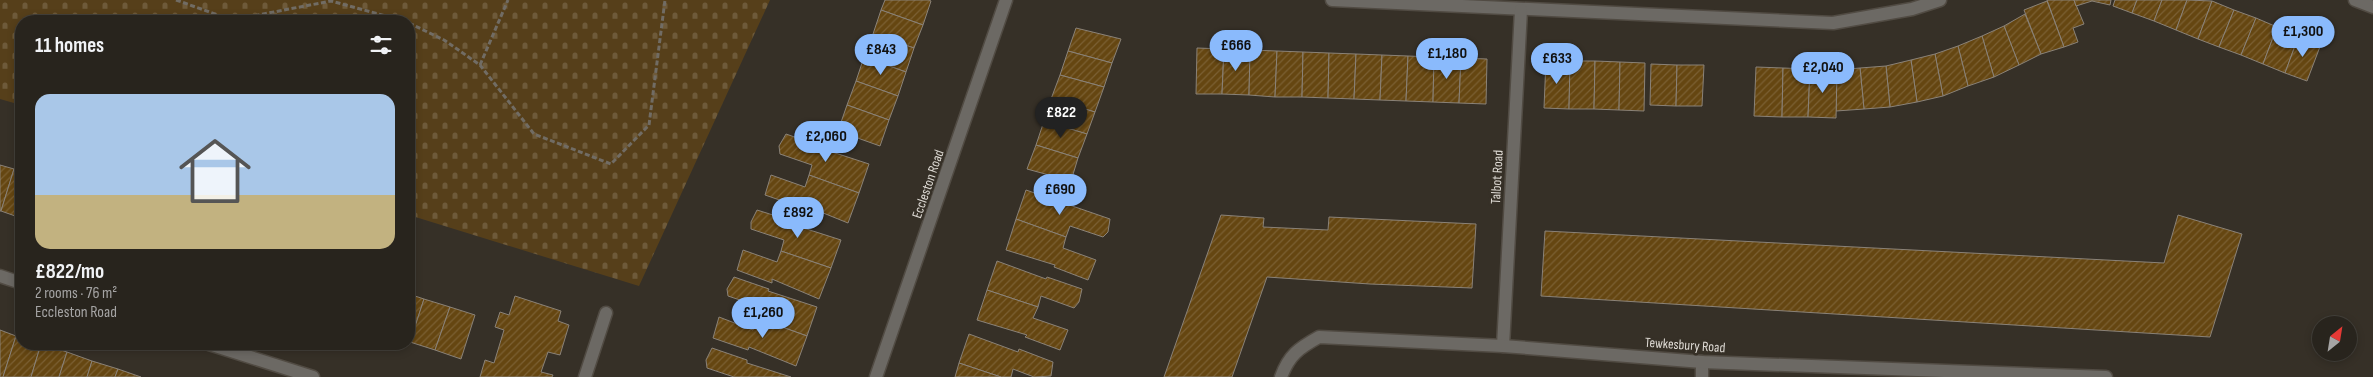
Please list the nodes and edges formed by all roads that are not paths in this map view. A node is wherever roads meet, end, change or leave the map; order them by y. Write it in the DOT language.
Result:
graph roads {
  1 [pos="1006,0"];
  2 [pos="1332,0"];
  3 [pos="1940,0"];
  4 [pos="2355,0"];
  5 [pos="2373,7"];
  6 [pos="1521,10"];
  7 [pos="0,276"];
  8 [pos="15,281"];
  9 [pos="606,312"];
  10 [pos="1503,346"];
  11 [pos="228,350"];
  12 [pos="1702,362"];
  13 [pos="313,377"];
  14 [pos="585,377"];
  15 [pos="876,377"];
  16 [pos="1282,377"];
  17 [pos="1702,377"];
  18 [pos="2106,377"];
  1 -- 15 [label="street, Eccleston Road"];
  2 -- 6 [label="street"];
  3 -- 6 [label="street"];
  4 -- 5 [label="street"];
  6 -- 10 [label="street, Talbot Road"];
  7 -- 8 [label="street"];
  9 -- 14 [label="street"];
  10 -- 12 [label="street, Tewkesbury Road"];
  10 -- 16 [label="street, Tewkesbury Road"];
  11 -- 13 [label="street"];
  12 -- 17 [label="street"];
  12 -- 18 [label="street, Tewkesbury Road"];
}
